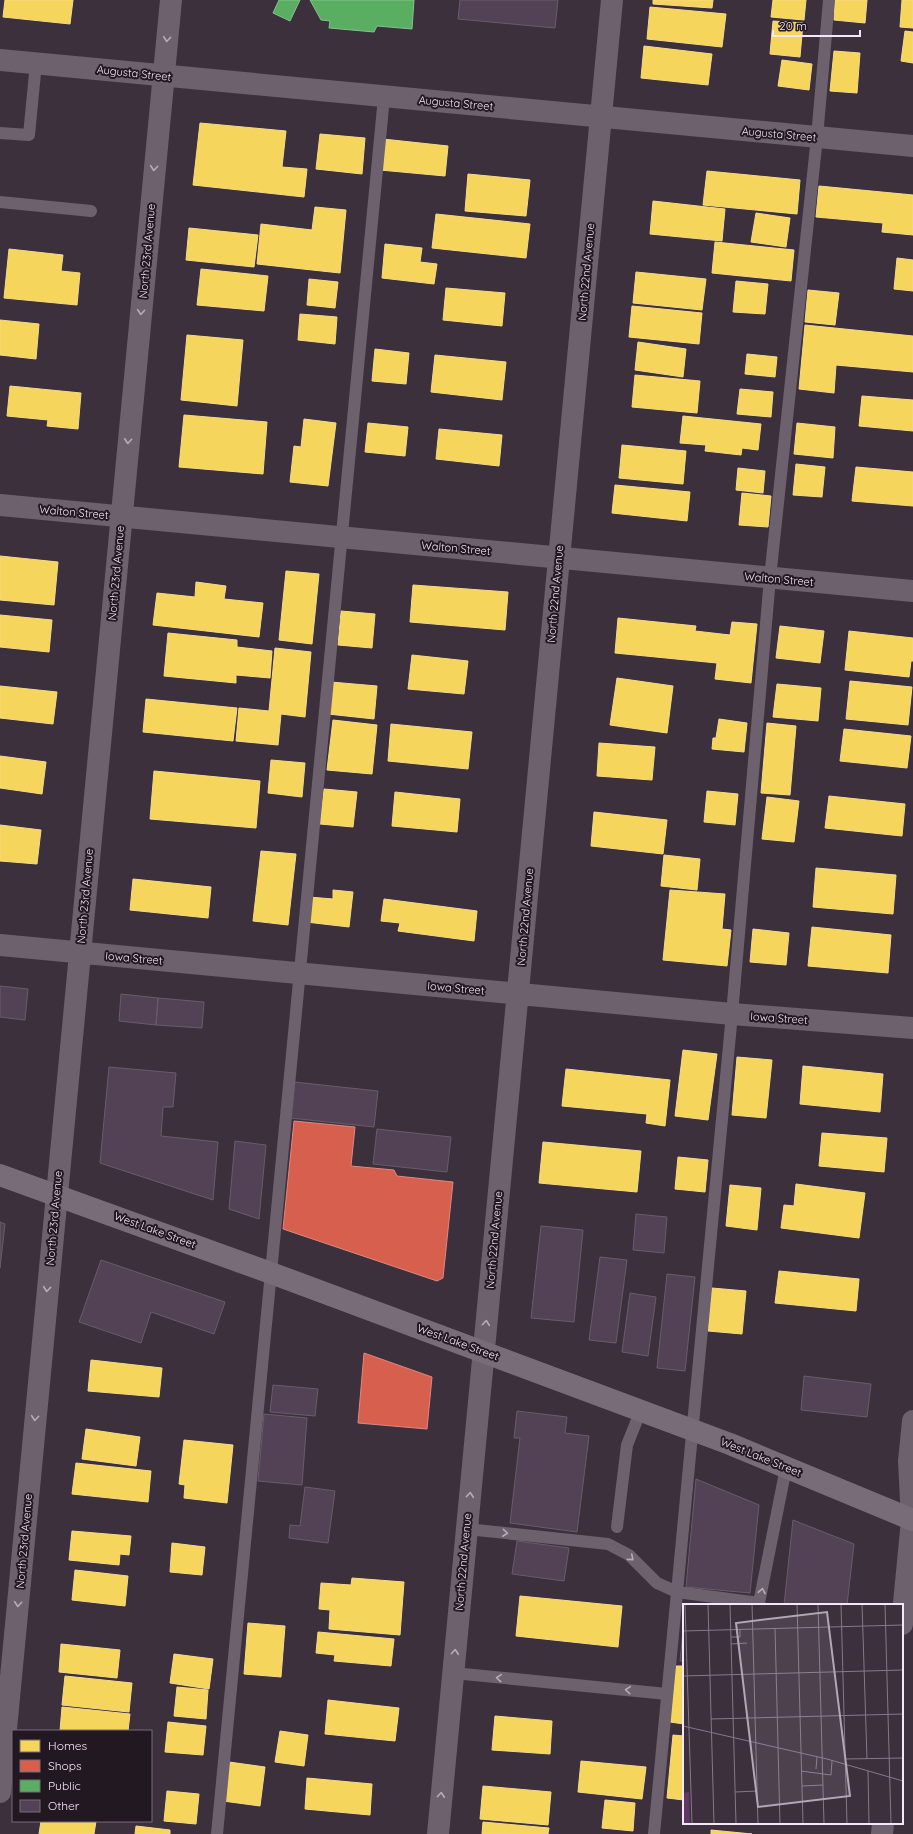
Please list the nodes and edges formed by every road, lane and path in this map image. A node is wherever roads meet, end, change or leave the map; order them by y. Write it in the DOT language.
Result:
graph roads {
  1 [pos="170,0"];
  2 [pos="612,0"];
  3 [pos="829,0"];
  4 [pos="0,60"];
  5 [pos="36,63"];
  6 [pos="163,76"];
  7 [pos="384,97"];
  8 [pos="601,117"];
  9 [pos="0,133"];
  10 [pos="817,137"];
  11 [pos="913,146"];
  12 [pos="0,202"];
  13 [pos="91,211"];
  14 [pos="0,504"];
  15 [pos="121,516"];
  16 [pos="342,537"];
  17 [pos="558,558"];
  18 [pos="770,578"];
  19 [pos="913,591"];
  20 [pos="0,945"];
  21 [pos="79,952"];
  22 [pos="300,973"];
  23 [pos="517,994"];
  24 [pos="732,1014"];
  25 [pos="913,1028"];
  26 [pos="0,1175"];
  27 [pos="56,1194"];
  28 [pos="271,1273"];
  29 [pos="483,1352"];
  30 [pos="641,1410"];
  31 [pos="913,1421"];
  32 [pos="692,1430"];
  33 [pos="911,1461"];
  34 [pos="786,1468"];
  35 [pos="912,1520"];
  36 [pos="618,1527"];
  37 [pos="467,1529"];
  38 [pos="677,1592"];
  39 [pos="903,1614"];
  40 [pos="6,1673"];
  41 [pos="453,1673"];
  42 [pos="667,1694"];
  43 [pos="0,1792"];
  44 [pos="883,1824"];
  45 [pos="217,1834"];
  46 [pos="438,1834"];
  47 [pos="654,1834"];
  48 [pos="882,1834"];
  1 -- 6 [label="street, North 23rd Avenue, one-way"];
  2 -- 8 [label="street, North 22nd Avenue"];
  3 -- 10 [label="lane"];
  4 -- 5 [label="street, Augusta Street"];
  5 -- 6 [label="street, Augusta Street"];
  5 -- 9 [label="lane"];
  6 -- 7 [label="street, Augusta Street"];
  6 -- 15 [label="street, North 23rd Avenue, one-way"];
  7 -- 8 [label="street, Augusta Street"];
  7 -- 16 [label="lane"];
  8 -- 10 [label="street, Augusta Street"];
  8 -- 17 [label="street, North 22nd Avenue"];
  10 -- 11 [label="street, Augusta Street"];
  10 -- 18 [label="lane"];
  12 -- 13 [label="lane"];
  14 -- 15 [label="street, Walton Street"];
  15 -- 16 [label="street, Walton Street"];
  15 -- 21 [label="street, North 23rd Avenue"];
  16 -- 17 [label="street, Walton Street"];
  16 -- 22 [label="lane"];
  17 -- 18 [label="street, Walton Street"];
  17 -- 23 [label="street, North 22nd Avenue"];
  18 -- 19 [label="street, Walton Street"];
  18 -- 24 [label="lane"];
  20 -- 21 [label="street, Iowa Street"];
  21 -- 22 [label="street, Iowa Street"];
  21 -- 27 [label="street, North 23rd Avenue"];
  22 -- 23 [label="street, Iowa Street"];
  22 -- 28 [label="lane"];
  23 -- 24 [label="street, Iowa Street"];
  29 -- 23 [label="street, North 22nd Avenue, one-way"];
  24 -- 25 [label="street, Iowa Street"];
  24 -- 32 [label="lane"];
  26 -- 27 [label="main road, West Lake Street"];
  27 -- 28 [label="main road, West Lake Street"];
  27 -- 40 [label="street, North 23rd Avenue, one-way"];
  28 -- 29 [label="main road, West Lake Street"];
  28 -- 45 [label="lane"];
  29 -- 30 [label="main road, West Lake Street"];
  37 -- 29 [label="street, North 22nd Avenue, one-way"];
  30 -- 32 [label="main road, West Lake Street"];
  30 -- 36 [label="lane"];
  31 -- 33 [label="street"];
  32 -- 34 [label="main road, West Lake Street"];
  32 -- 38 [label="lane"];
  33 -- 35 [label="street"];
  34 -- 35 [label="main road, West Lake Street"];
  38 -- 34 [label="lane, one-way"];
  35 -- 39 [label="street"];
  37 -- 38 [label="lane, one-way"];
  41 -- 37 [label="street, North 22nd Avenue, one-way"];
  38 -- 42 [label="lane"];
  40 -- 43 [label="street, North 23rd Avenue"];
  42 -- 41 [label="lane, one-way"];
  46 -- 41 [label="street, North 22nd Avenue, one-way"];
  42 -- 47 [label="lane"];
  44 -- 48 [label="street"];
}
